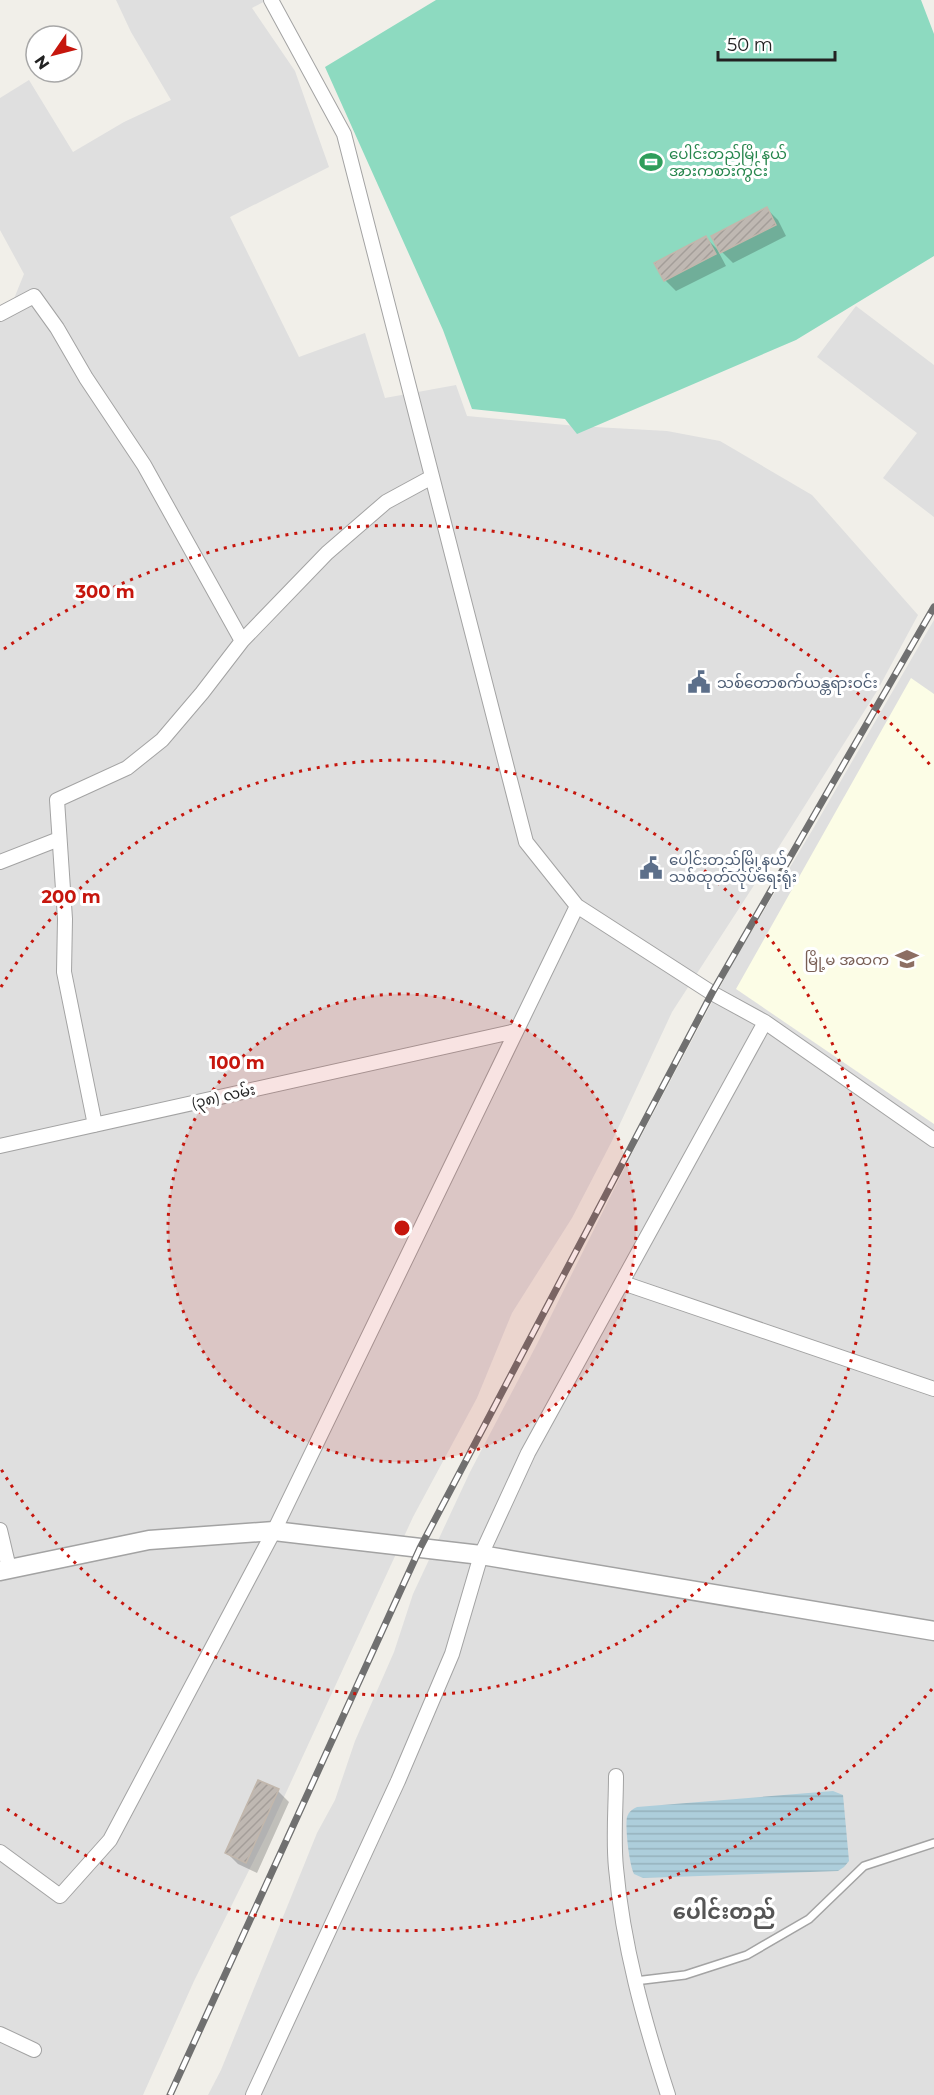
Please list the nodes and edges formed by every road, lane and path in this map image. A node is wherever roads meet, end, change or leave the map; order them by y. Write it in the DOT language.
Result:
graph roads {
  1 [pos="271,0"];
  2 [pos="0,314"];
  3 [pos="432,477"];
  4 [pos="243,641"];
  5 [pos="59,839"];
  6 [pos="0,862"];
  7 [pos="577,906"];
  8 [pos="765,1022"];
  9 [pos="516,1031"];
  10 [pos="95,1125"];
  11 [pos="934,1140"];
  12 [pos="0,1146"];
  13 [pos="623,1283"];
  14 [pos="934,1389"];
  15 [pos="0,1530"];
  16 [pos="274,1531"];
  17 [pos="481,1555"];
  18 [pos="5,1569"];
  19 [pos="934,1631"];
  20 [pos="616,1776"];
  21 [pos="934,1844"];
  22 [pos="0,1852"];
  23 [pos="635,1981"];
  24 [pos="0,2034"];
  25 [pos="33,2050"];
  26 [pos="253,2095"];
  27 [pos="668,2095"];
  1 -- 3 [label="street"];
  2 -- 4 [label="street"];
  3 -- 4 [label="street"];
  3 -- 7 [label="street"];
  4 -- 5 [label="street"];
  5 -- 6 [label="street"];
  5 -- 10 [label="street"];
  7 -- 8 [label="street"];
  7 -- 9 [label="street"];
  8 -- 11 [label="street"];
  8 -- 13 [label="street"];
  9 -- 10 [label="street, (၃၈) လမ်း"];
  9 -- 16 [label="street"];
  10 -- 12 [label="street, (၃၈) လမ်း"];
  13 -- 14 [label="street"];
  13 -- 17 [label="street"];
  15 -- 18 [label="street"];
  16 -- 17 [label="street"];
  16 -- 18 [label="street"];
  16 -- 22 [label="street"];
  17 -- 19 [label="street"];
  17 -- 26 [label="street"];
  20 -- 23 [label="street"];
  21 -- 23 [label="lane"];
  23 -- 27 [label="street"];
  24 -- 25 [label="street"];
}
